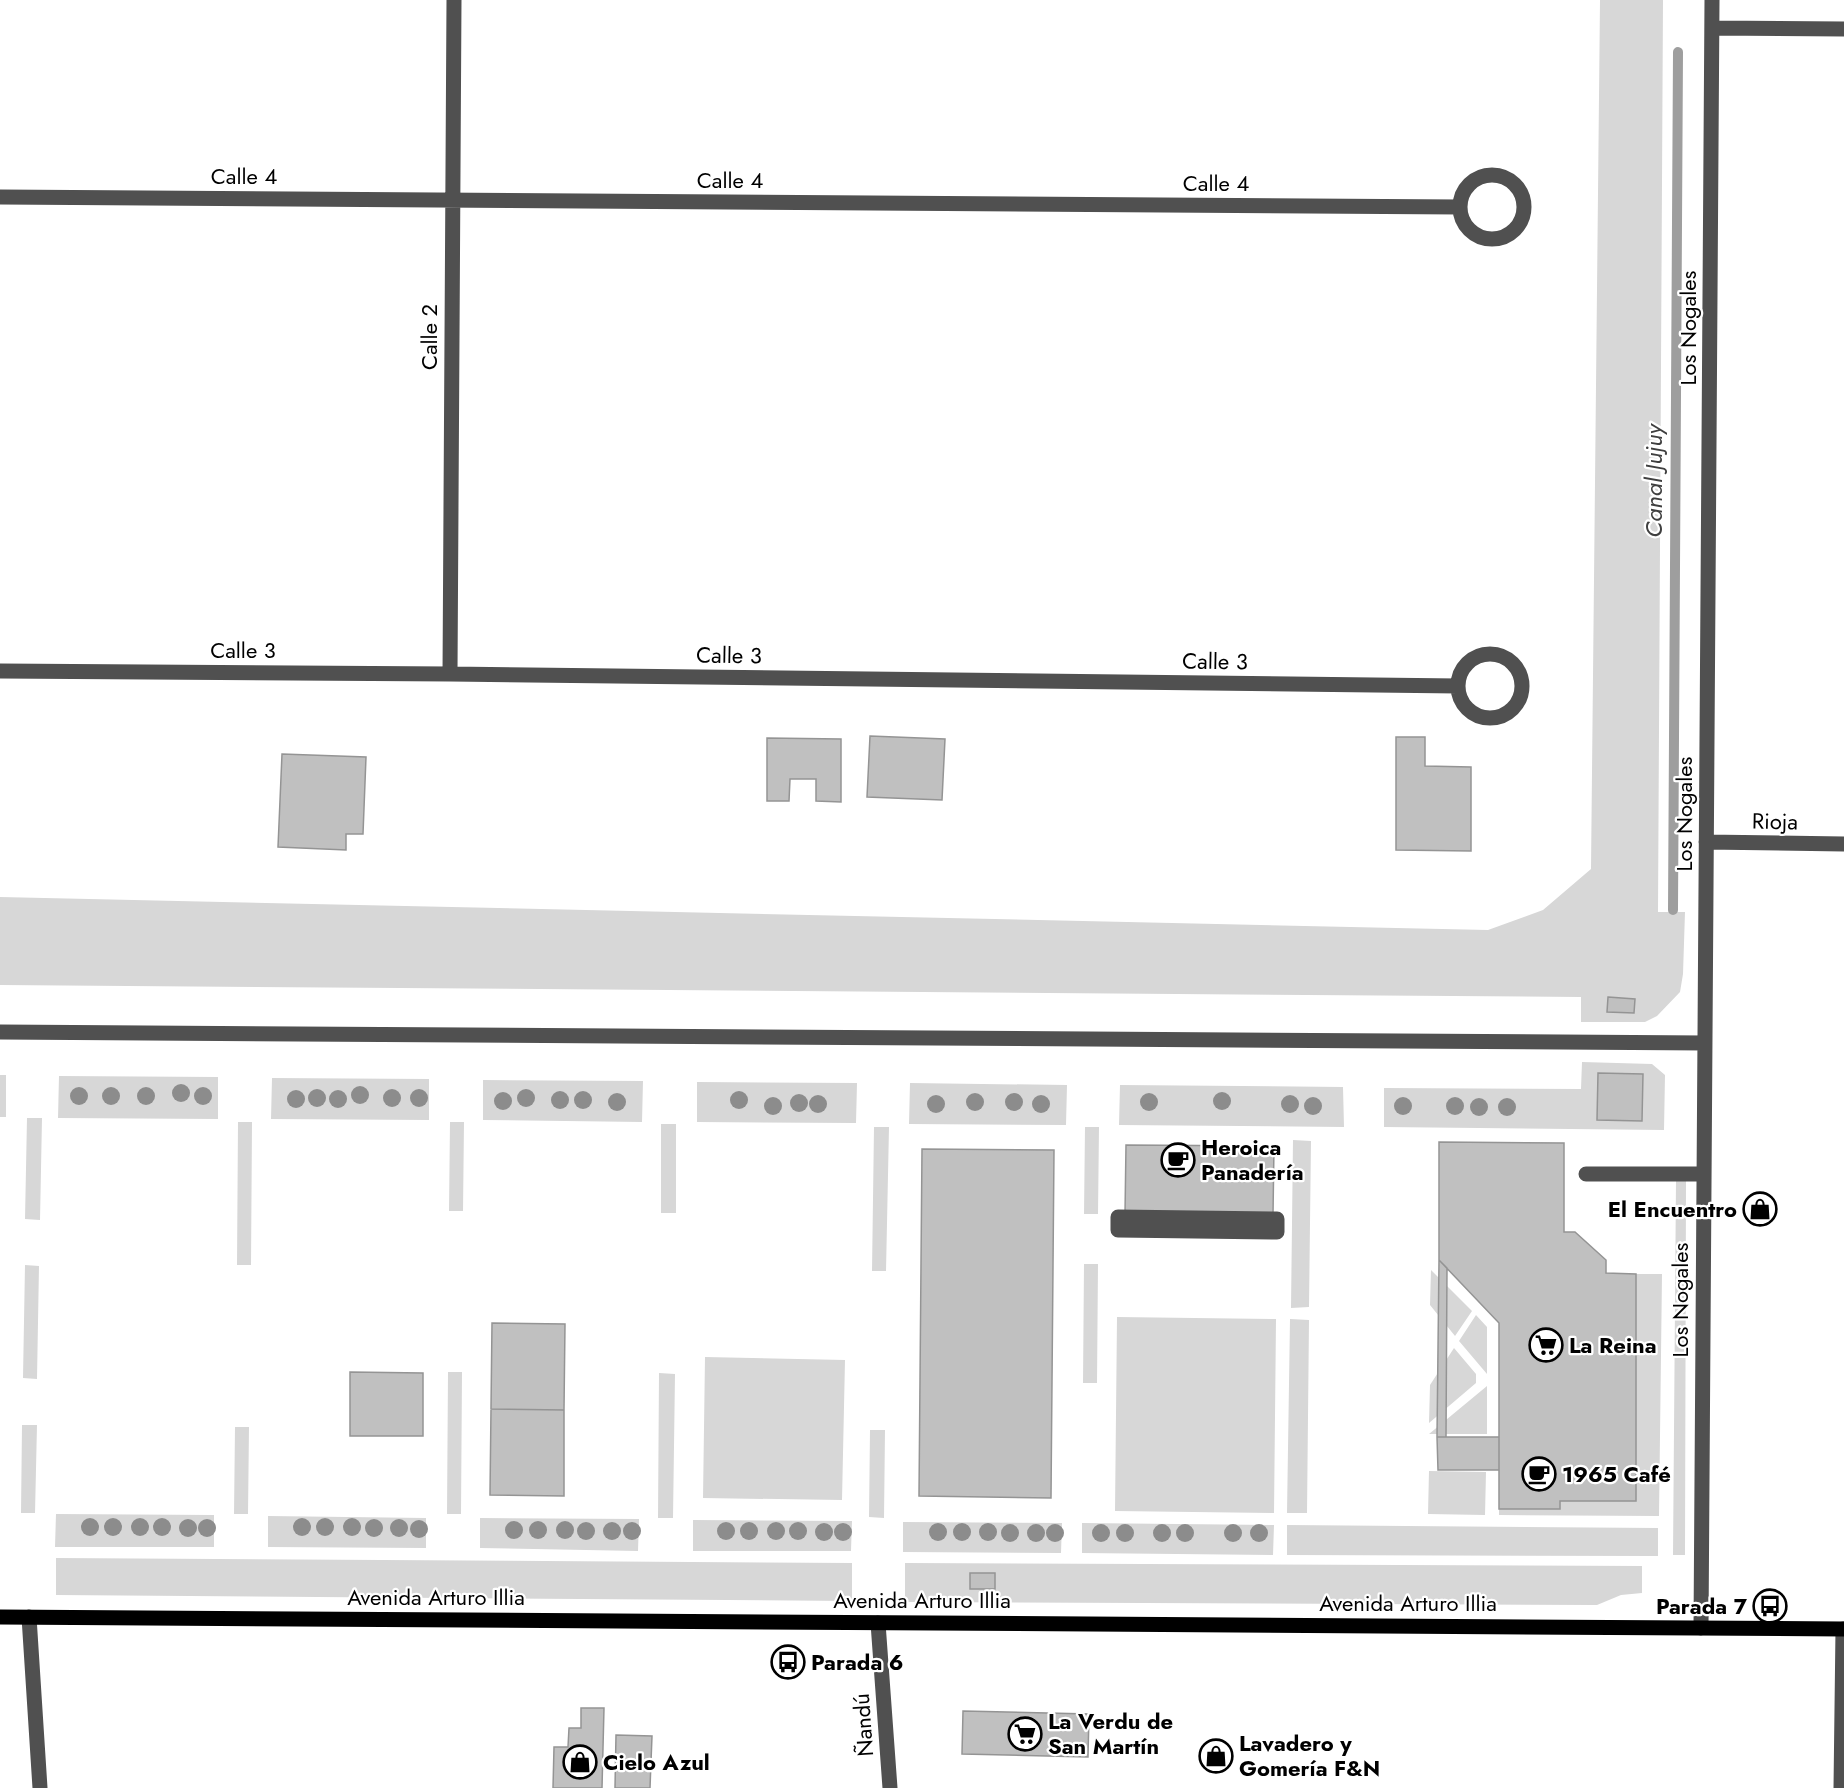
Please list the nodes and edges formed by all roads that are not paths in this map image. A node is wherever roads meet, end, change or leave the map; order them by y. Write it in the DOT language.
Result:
graph roads {
  1 [pos="454,0"];
  2 [pos="1712,0"];
  3 [pos="1712,28"];
  4 [pos="1844,29"];
  5 [pos="0,197"];
  6 [pos="453,200"];
  7 [pos="1460,207"];
  8 [pos="0,672"];
  9 [pos="450,674"];
  10 [pos="1458,686"];
  11 [pos="1706,842"];
  12 [pos="1844,844"];
  13 [pos="0,1032"];
  14 [pos="1705,1042"];
  15 [pos="1586,1173"];
  16 [pos="1704,1174"];
  17 [pos="1113,1223"];
  18 [pos="1281,1226"];
  19 [pos="0,1617"];
  20 [pos="29,1617"];
  21 [pos="878,1623"];
  22 [pos="1701,1628"];
  23 [pos="1844,1629"];
  24 [pos="40,1788"];
  25 [pos="890,1788"];
  26 [pos="1841,1788"];
  1 -- 6 [label="street, Calle 2"];
  2 -- 3 [label="street, Los Nogales"];
  3 -- 4 [label="street"];
  3 -- 11 [label="street, Los Nogales"];
  5 -- 6 [label="street, Calle 4"];
  6 -- 7 [label="street, Calle 4"];
  6 -- 9 [label="street, Calle 2"];
  7 -- 7 [label="street"];
  8 -- 9 [label="street, Calle 3"];
  9 -- 10 [label="street, Calle 3"];
  10 -- 10 [label="street"];
  11 -- 12 [label="street, Rioja"];
  11 -- 14 [label="street, Los Nogales"];
  13 -- 14 [label="street"];
  14 -- 16 [label="street, Los Nogales"];
  15 -- 16 [label="street"];
  16 -- 22 [label="street, Los Nogales"];
  17 -- 18 [label="street"];
  19 -- 20 [label="main road, Avenida Arturo Illia"];
  20 -- 21 [label="main road, Avenida Arturo Illia"];
  20 -- 24 [label="street"];
  21 -- 22 [label="main road, Avenida Arturo Illia"];
  21 -- 25 [label="street, Ñandú"];
  22 -- 23 [label="main road, Avenida Arturo Illia"];
  23 -- 26 [label="street"];
}
